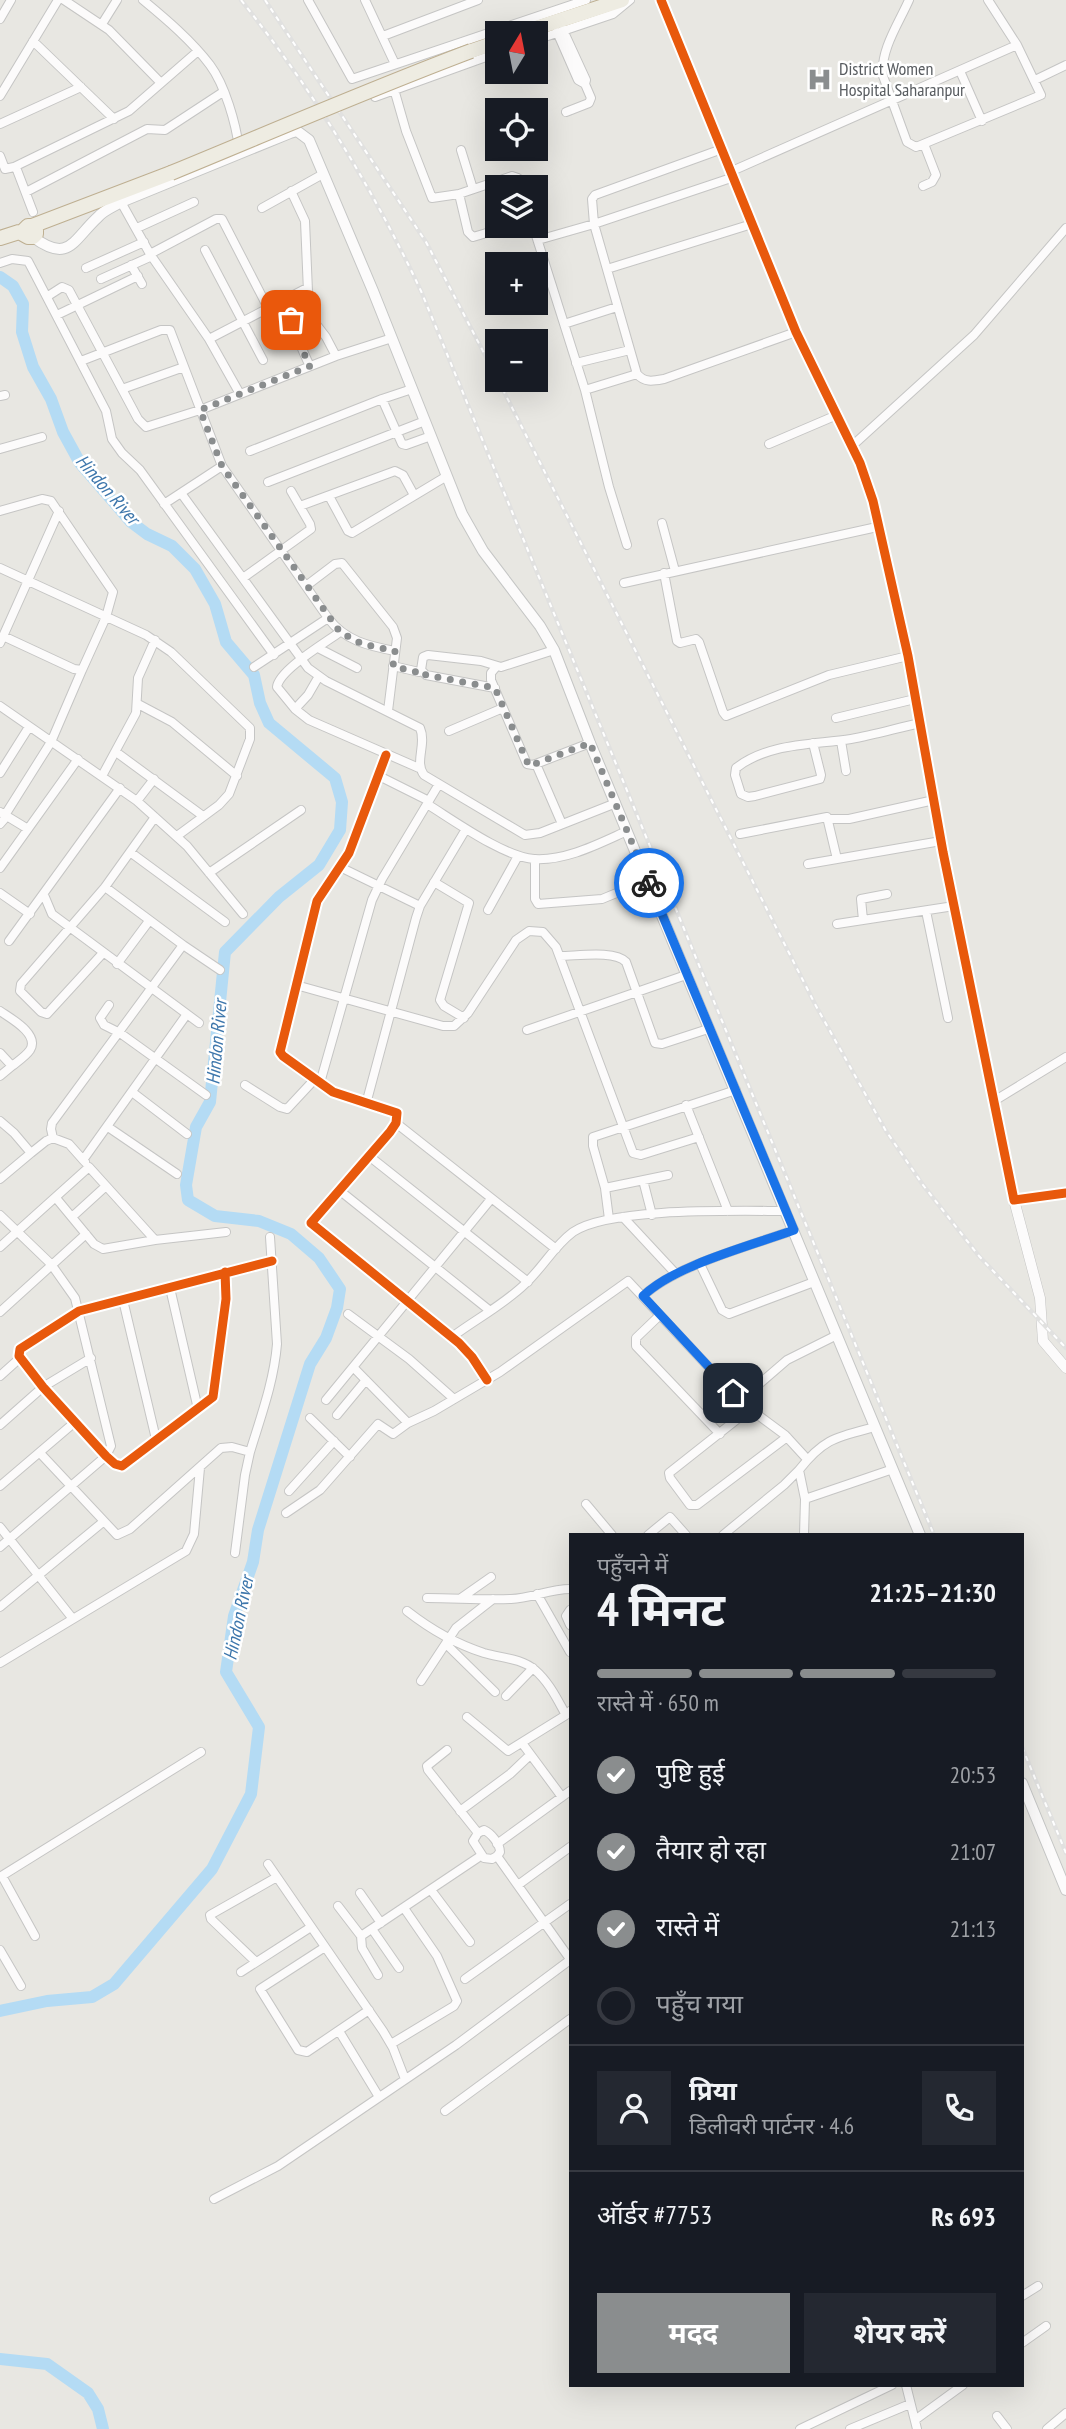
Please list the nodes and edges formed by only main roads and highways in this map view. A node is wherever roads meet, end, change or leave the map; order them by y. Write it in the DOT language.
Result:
graph roads {
  1 [pos="622,0"];
  2 [pos="548,24"];
  3 [pos="485,46"];
  4 [pos="30,227"];
  5 [pos="4,236"];
  6 [pos="919,1533"];
  7 [pos="1024,1788"];
  8 [pos="1066,1890"];
  1 -- 2 [label="highway"];
  3 -- 4 [label="highway, bridge"];
  4 -- 5 [label="highway"];
  4 -- 6 [label="main road"];
  7 -- 8 [label="main road"];
}
